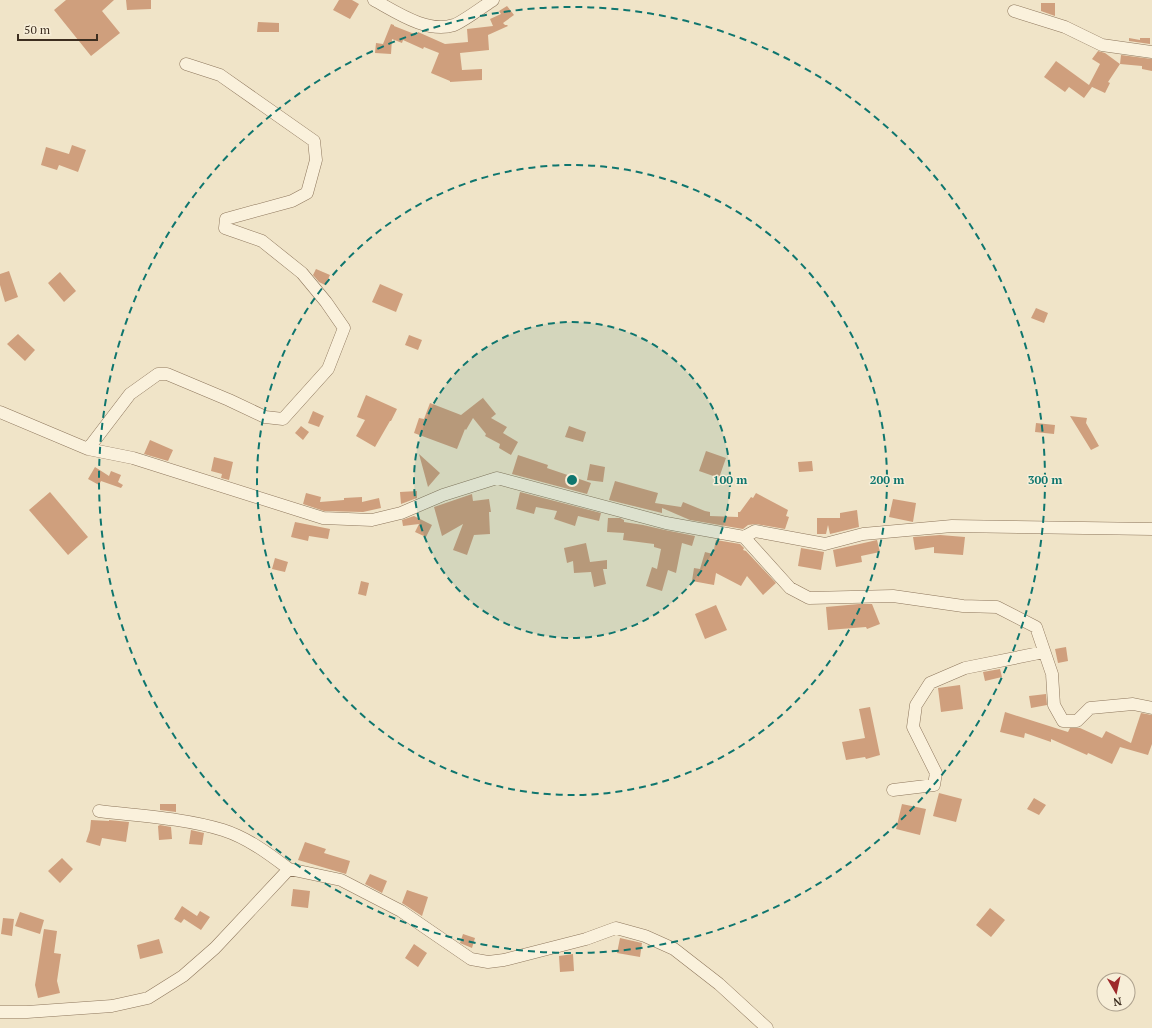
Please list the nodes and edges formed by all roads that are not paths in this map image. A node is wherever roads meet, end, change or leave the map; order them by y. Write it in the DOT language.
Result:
graph roads {
  1 [pos="374,0"];
  2 [pos="493,0"];
  3 [pos="1014,11"];
  4 [pos="1152,52"];
  5 [pos="186,64"];
  6 [pos="0,412"];
  7 [pos="88,449"];
  8 [pos="1152,529"];
  9 [pos="744,538"];
  10 [pos="1044,652"];
  11 [pos="1152,708"];
  12 [pos="893,790"];
  13 [pos="99,811"];
  14 [pos="289,869"];
  15 [pos="0,1012"];
  16 [pos="767,1028"];
  1 -- 2 [label="street"];
  3 -- 4 [label="street"];
  5 -- 7 [label="street"];
  6 -- 7 [label="street"];
  7 -- 9 [label="street"];
  8 -- 9 [label="street"];
  9 -- 10 [label="street"];
  10 -- 11 [label="street"];
  10 -- 12 [label="street"];
  13 -- 14 [label="street"];
  14 -- 15 [label="street"];
  14 -- 16 [label="street"];
}
